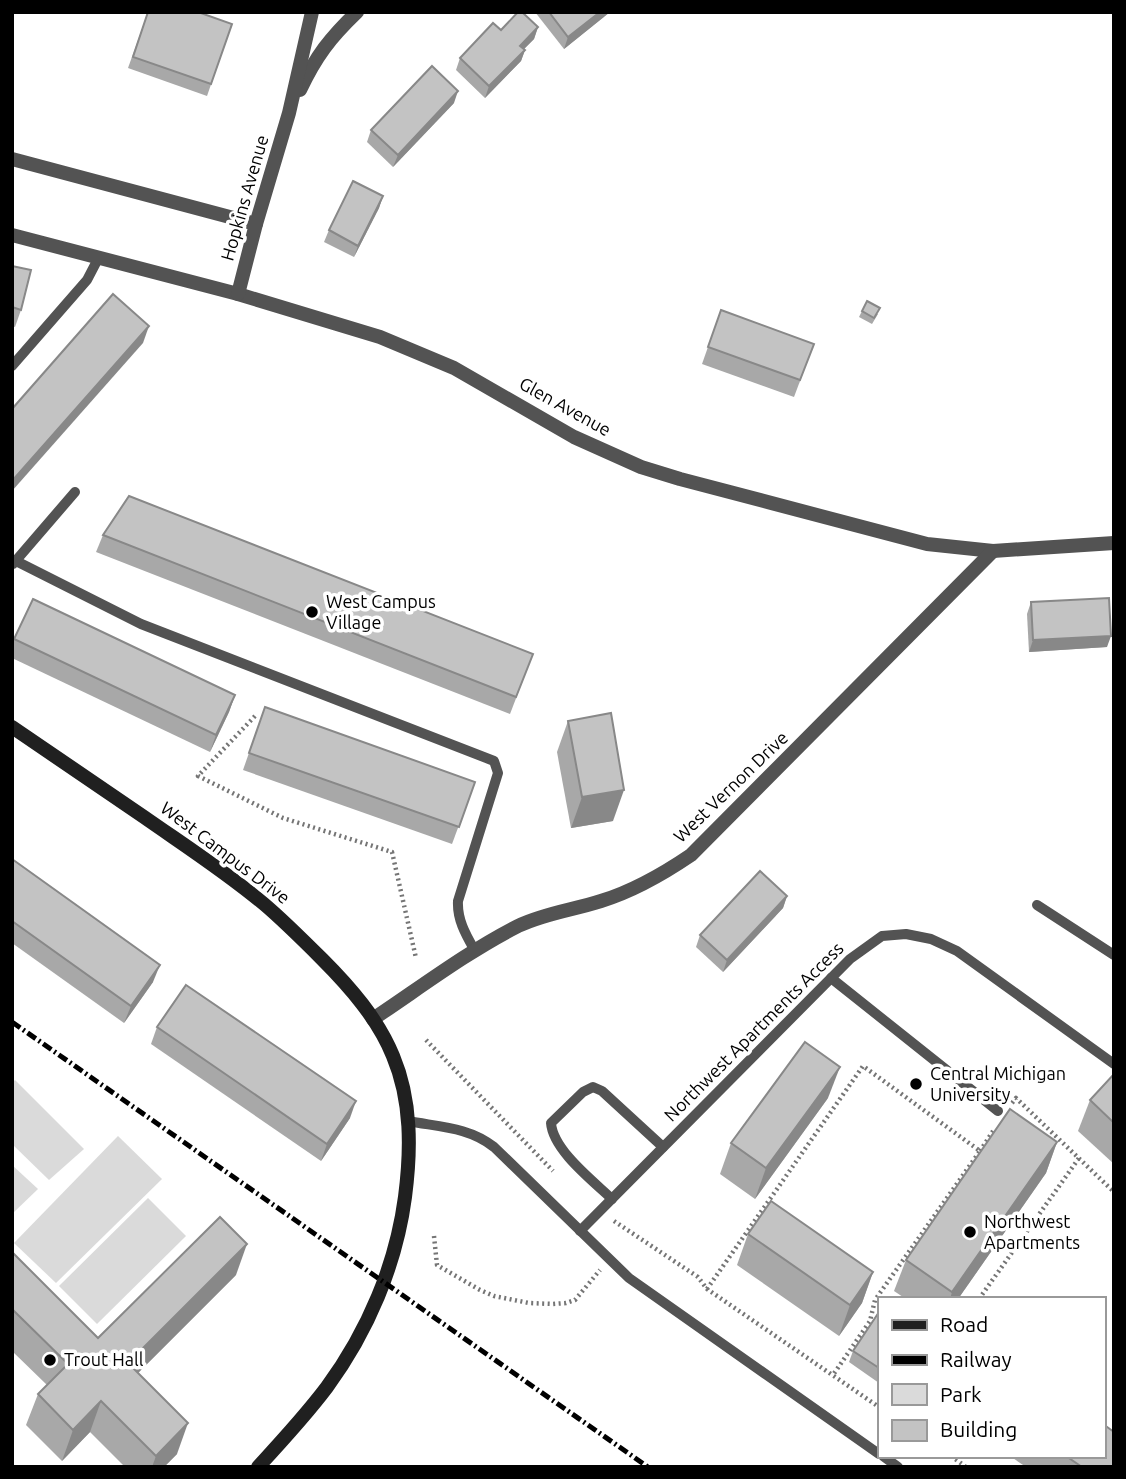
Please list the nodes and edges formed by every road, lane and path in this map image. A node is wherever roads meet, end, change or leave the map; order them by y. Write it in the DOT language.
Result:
graph roads {
  1 [pos="312,12"];
  2 [pos="357,12"];
  3 [pos="289,113"];
  4 [pos="12,159"];
  5 [pos="256,224"];
  6 [pos="12,236"];
  7 [pos="99,257"];
  8 [pos="238,294"];
  9 [pos="12,366"];
  10 [pos="75,492"];
  11 [pos="1114,542"];
  12 [pos="993,551"];
  13 [pos="14,563"];
  14 [pos="255,716"];
  15 [pos="12,727"];
  16 [pos="1037,905"];
  17 [pos="475,951"];
  18 [pos="1114,955"];
  19 [pos="416,958"];
  20 [pos="831,978"];
  21 [pos="373,1019"];
  22 [pos="426,1040"];
  23 [pos="1114,1064"];
  24 [pos="1003,1113"];
  25 [pos="408,1121"];
  26 [pos="663,1147"];
  27 [pos="980,1151"];
  28 [pos="1079,1158"];
  29 [pos="558,1175"];
  30 [pos="1114,1192"];
  31 [pos="612,1199"];
  32 [pos="599,1212"];
  33 [pos="580,1231"];
  34 [pos="434,1236"];
  35 [pos="609,1259"];
  36 [pos="708,1289"];
  37 [pos="878,1297"];
  38 [pos="878,1297"];
  39 [pos="980,1297"];
  40 [pos="873,1310"];
  41 [pos="878,1313"];
  42 [pos="833,1375"];
  43 [pos="878,1406"];
  44 [pos="878,1453"];
  45 [pos="258,1467"];
  1 -- 3 [label="street, Hopkins Avenue"];
  2 -- 3 [label="street, Hopkins Avenue"];
  3 -- 5 [label="street, Hopkins Avenue"];
  4 -- 5 [label="street"];
  5 -- 8 [label="street, Hopkins Avenue"];
  6 -- 7 [label="street, Glen Avenue"];
  7 -- 8 [label="street, Glen Avenue"];
  7 -- 9 [label="lane"];
  8 -- 12 [label="street, Glen Avenue"];
  10 -- 13 [label="lane"];
  11 -- 12 [label="street, Glen Avenue"];
  12 -- 17 [label="street, West Vernon Drive"];
  13 -- 17 [label="lane"];
  14 -- 19 [label="path"];
  15 -- 21 [label="street, West Campus Drive"];
  16 -- 18 [label="lane"];
  17 -- 21 [label="street, West Vernon Drive"];
  20 -- 23 [label="lane, Northwest Apartments Access"];
  20 -- 24 [label="lane"];
  20 -- 26 [label="lane, Northwest Apartments Access"];
  21 -- 25 [label="street, West Campus Drive"];
  22 -- 29 [label="path"];
  24 -- 27 [label="path"];
  24 -- 28 [label="path"];
  25 -- 33 [label="lane"];
  25 -- 45 [label="street, West Campus Drive"];
  26 -- 31 [label="lane, Northwest Apartments Access"];
  26 -- 31 [label="lane"];
  27 -- 36 [label="path"];
  27 -- 37 [label="path"];
  28 -- 30 [label="path"];
  28 -- 39 [label="path"];
  31 -- 32 [label="lane, Northwest Apartments Access"];
  32 -- 33 [label="lane, Northwest Apartments Access"];
  32 -- 36 [label="path"];
  33 -- 35 [label="lane"];
  34 -- 35 [label="path"];
  35 -- 44 [label="lane"];
  36 -- 42 [label="path"];
  38 -- 40 [label="path"];
  40 -- 41 [label="path"];
  40 -- 42 [label="path"];
  42 -- 43 [label="path"];
}
